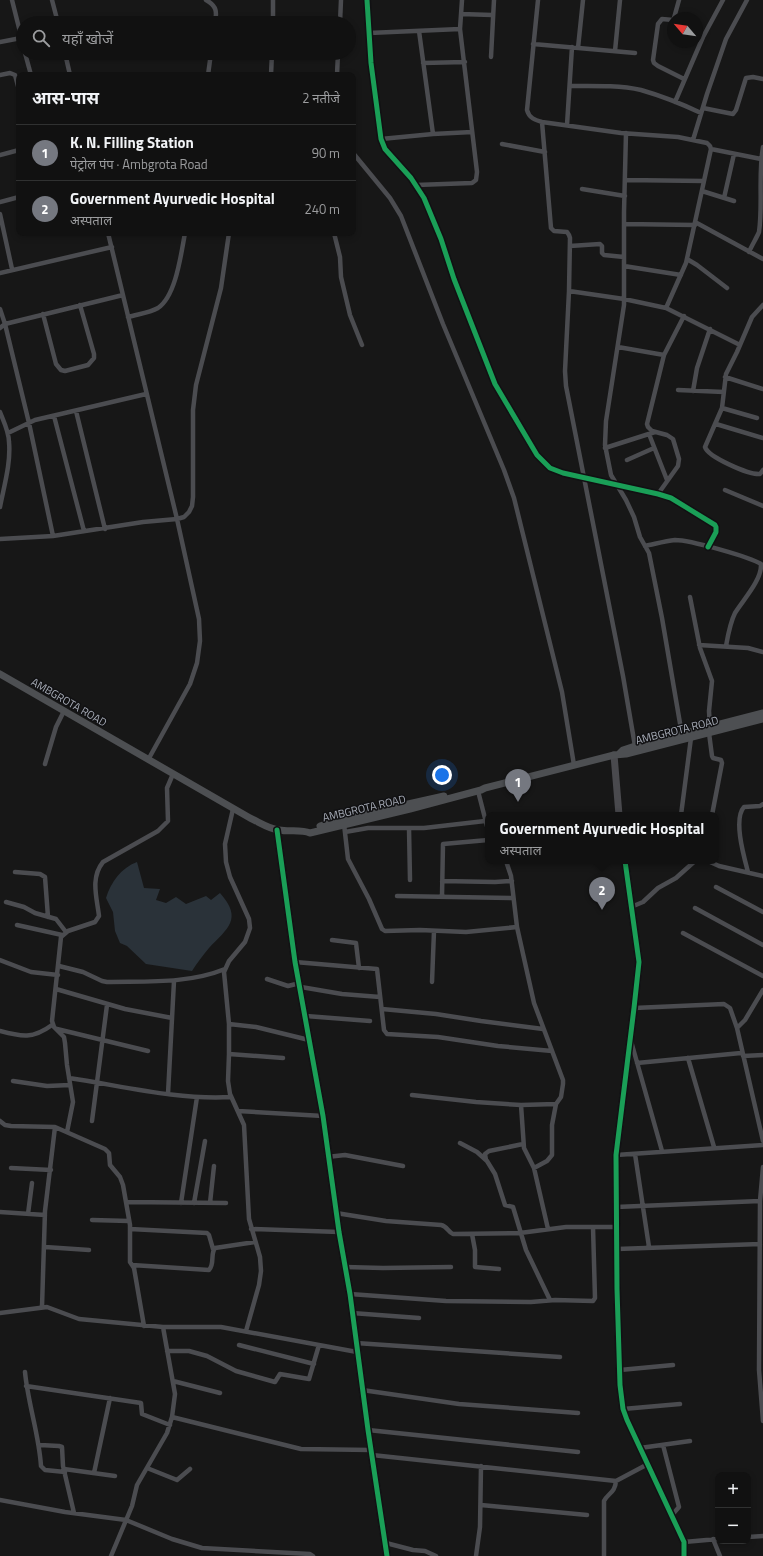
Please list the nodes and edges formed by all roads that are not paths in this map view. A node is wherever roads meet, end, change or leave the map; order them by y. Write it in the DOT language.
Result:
graph roads {
  1 [pos="12,0"];
  2 [pos="52,0"];
  3 [pos="206,0"];
  4 [pos="273,0"];
  5 [pos="341,0"];
  6 [pos="368,0"];
  7 [pos="462,0"];
  8 [pos="494,0"];
  9 [pos="538,0"];
  10 [pos="583,0"];
  11 [pos="620,0"];
  12 [pos="679,0"];
  13 [pos="723,0"];
  14 [pos="747,0"];
  15 [pos="676,12"];
  16 [pos="461,14"];
  17 [pos="492,15"];
  18 [pos="16,16"];
  19 [pos="56,16"];
  20 [pos="216,16"];
  21 [pos="273,16"];
  22 [pos="340,16"];
  23 [pos="667,19"];
  24 [pos="460,29"];
  25 [pos="419,31"];
  26 [pos="369,33"];
  27 [pos="16,38"];
  28 [pos="0,42"];
  29 [pos="533,44"];
  30 [pos="572,47"];
  31 [pos="578,48"];
  32 [pos="614,51"];
  33 [pos="635,53"];
  34 [pos="491,57"];
  35 [pos="27,60"];
  36 [pos="67,60"];
  37 [pos="210,60"];
  38 [pos="272,60"];
  39 [pos="338,60"];
  40 [pos="465,62"];
  41 [pos="423,63"];
  42 [pos="29,72"];
  43 [pos="69,72"];
  44 [pos="208,72"];
  45 [pos="272,72"];
  46 [pos="337,72"];
  47 [pos="0,75"];
  48 [pos="763,79"];
  49 [pos="684,80"];
  50 [pos="16,81"];
  51 [pos="570,86"];
  52 [pos="675,102"];
  53 [pos="702,110"];
  54 [pos="542,122"];
  55 [pos="567,126"];
  56 [pos="472,132"];
  57 [pos="626,133"];
  58 [pos="433,134"];
  59 [pos="381,139"];
  60 [pos="693,140"];
  61 [pos="502,144"];
  62 [pos="763,147"];
  63 [pos="710,149"];
  64 [pos="16,151"];
  65 [pos="544,152"];
  66 [pos="734,154"];
  67 [pos="762,154"];
  68 [pos="0,155"];
  69 [pos="356,157"];
  70 [pos="761,160"];
  71 [pos="625,180"];
  72 [pos="704,181"];
  73 [pos="416,185"];
  74 [pos="582,189"];
  75 [pos="702,191"];
  76 [pos="625,196"];
  77 [pos="16,198"];
  78 [pos="724,198"];
  79 [pos="734,201"];
  80 [pos="0,202"];
  81 [pos="0,214"];
  82 [pos="762,216"];
  83 [pos="624,224"];
  84 [pos="695,224"];
  85 [pos="109,236"];
  86 [pos="184,236"];
  87 [pos="229,236"];
  88 [pos="335,236"];
  89 [pos="570,246"];
  90 [pos="112,247"];
  91 [pos="749,252"];
  92 [pos="624,257"];
  93 [pos="686,259"];
  94 [pos="763,259"];
  95 [pos="624,266"];
  96 [pos="12,269"];
  97 [pos="0,273"];
  98 [pos="681,275"];
  99 [pos="727,288"];
  100 [pos="569,291"];
  101 [pos="123,295"];
  102 [pos="624,299"];
  103 [pos="80,305"];
  104 [pos="763,305"];
  105 [pos="666,308"];
  106 [pos="0,310"];
  107 [pos="43,314"];
  108 [pos="128,316"];
  109 [pos="684,316"];
  110 [pos="5,324"];
  111 [pos="0,328"];
  112 [pos="710,329"];
  113 [pos="362,345"];
  114 [pos="740,345"];
  115 [pos="618,346"];
  116 [pos="664,355"];
  117 [pos="725,377"];
  118 [pos="763,389"];
  119 [pos="678,390"];
  120 [pos="693,391"];
  121 [pos="724,392"];
  122 [pos="146,394"];
  123 [pos="722,408"];
  124 [pos="76,411"];
  125 [pos="0,412"];
  126 [pos="54,416"];
  127 [pos="757,418"];
  128 [pos="29,423"];
  129 [pos="716,424"];
  130 [pos="655,432"];
  131 [pos="8,433"];
  132 [pos="648,434"];
  133 [pos="763,438"];
  134 [pos="605,448"];
  135 [pos="654,448"];
  136 [pos="627,460"];
  137 [pos="763,470"];
  138 [pos="585,479"];
  139 [pos="667,480"];
  140 [pos="617,485"];
  141 [pos="725,490"];
  142 [pos="658,494"];
  143 [pos="763,506"];
  144 [pos="0,507"];
  145 [pos="177,520"];
  146 [pos="105,529"];
  147 [pos="84,532"];
  148 [pos="53,536"];
  149 [pos="0,540"];
  150 [pos="645,546"];
  151 [pos="708,547"];
  152 [pos="690,597"];
  153 [pos="699,645"];
  154 [pos="726,646"];
  155 [pos="763,652"];
  156 [pos="0,674"];
  157 [pos="64,711"];
  158 [pos="763,713"];
  159 [pos="763,719"];
  160 [pos="709,731"];
  161 [pos="682,735"];
  162 [pos="691,738"];
  163 [pos="635,746"];
  164 [pos="617,754"];
  165 [pos="148,760"];
  166 [pos="45,764"];
  167 [pos="574,765"];
  168 [pos="173,774"];
  169 [pos="480,790"];
  170 [pos="763,804"];
  171 [pos="233,809"];
  172 [pos="619,812"];
  173 [pos="681,812"];
  174 [pos="713,812"];
  175 [pos="485,821"];
  176 [pos="344,824"];
  177 [pos="409,828"];
  178 [pos="277,830"];
  179 [pos="307,831"];
  180 [pos="345,832"];
  181 [pos="485,840"];
  182 [pos="507,864"];
  183 [pos="625,864"];
  184 [pos="692,864"];
  185 [pos="715,864"];
  186 [pos="14,872"];
  187 [pos="748,872"];
  188 [pos="763,876"];
  189 [pos="410,880"];
  190 [pos="442,881"];
  191 [pos="512,881"];
  192 [pos="716,887"];
  193 [pos="397,896"];
  194 [pos="442,896"];
  195 [pos="513,898"];
  196 [pos="6,902"];
  197 [pos="631,907"];
  198 [pos="695,908"];
  199 [pos="763,912"];
  200 [pos="48,917"];
  201 [pos="17,925"];
  202 [pos="517,927"];
  203 [pos="434,931"];
  204 [pos="683,933"];
  205 [pos="64,934"];
  206 [pos="332,940"];
  207 [pos="763,945"];
  208 [pos="0,960"];
  209 [pos="295,962"];
  210 [pos="59,966"];
  211 [pos="359,968"];
  212 [pos="225,969"];
  213 [pos="58,975"];
  214 [pos="763,976"];
  215 [pos="267,979"];
  216 [pos="174,981"];
  217 [pos="432,982"];
  218 [pos="300,985"];
  219 [pos="56,989"];
  220 [pos="763,990"];
  221 [pos="380,997"];
  222 [pos="107,1005"];
  223 [pos="634,1008"];
  224 [pos="382,1009"];
  225 [pos="306,1016"];
  226 [pos="172,1018"];
  227 [pos="370,1022"];
  228 [pos="229,1024"];
  229 [pos="54,1027"];
  230 [pos="737,1028"];
  231 [pos="543,1029"];
  232 [pos="0,1031"];
  233 [pos="630,1038"];
  234 [pos="309,1040"];
  235 [pos="103,1041"];
  236 [pos="148,1051"];
  237 [pos="552,1051"];
  238 [pos="229,1054"];
  239 [pos="742,1055"];
  240 [pos="763,1055"];
  241 [pos="283,1058"];
  242 [pos="688,1058"];
  243 [pos="637,1063"];
  244 [pos="69,1078"];
  245 [pos="13,1081"];
  246 [pos="98,1083"];
  247 [pos="70,1085"];
  248 [pos="168,1094"];
  249 [pos="412,1096"];
  250 [pos="197,1097"];
  251 [pos="231,1097"];
  252 [pos="556,1104"];
  253 [pos="521,1105"];
  254 [pos="238,1111"];
  255 [pos="323,1116"];
  256 [pos="0,1121"];
  257 [pos="92,1121"];
  258 [pos="55,1127"];
  259 [pos="67,1132"];
  260 [pos="205,1141"];
  261 [pos="763,1141"];
  262 [pos="460,1143"];
  263 [pos="523,1144"];
  264 [pos="763,1145"];
  265 [pos="714,1147"];
  266 [pos="662,1151"];
  267 [pos="635,1154"];
  268 [pos="616,1155"];
  269 [pos="328,1157"];
  270 [pos="486,1160"];
  271 [pos="214,1166"];
  272 [pos="403,1166"];
  273 [pos="763,1167"];
  274 [pos="11,1168"];
  275 [pos="534,1168"];
  276 [pos="51,1170"];
  277 [pos="32,1183"];
  278 [pos="760,1201"];
  279 [pos="127,1202"];
  280 [pos="180,1203"];
  281 [pos="194,1203"];
  282 [pos="210,1203"];
  283 [pos="226,1203"];
  284 [pos="643,1205"];
  285 [pos="616,1207"];
  286 [pos="0,1212"];
  287 [pos="336,1213"];
  288 [pos="28,1214"];
  289 [pos="45,1215"];
  290 [pos="92,1220"];
  291 [pos="129,1221"];
  292 [pos="592,1227"];
  293 [pos="617,1227"];
  294 [pos="130,1229"];
  295 [pos="252,1229"];
  296 [pos="548,1229"];
  297 [pos="339,1232"];
  298 [pos="520,1233"];
  299 [pos="472,1234"];
  300 [pos="255,1242"];
  301 [pos="760,1244"];
  302 [pos="45,1246"];
  303 [pos="649,1247"];
  304 [pos="213,1249"];
  305 [pos="617,1249"];
  306 [pos="89,1250"];
  307 [pos="132,1265"];
  308 [pos="761,1266"];
  309 [pos="345,1267"];
  310 [pos="451,1267"];
  311 [pos="499,1269"];
  312 [pos="350,1294"];
  313 [pos="550,1300"];
  314 [pos="42,1307"];
  315 [pos="761,1309"];
  316 [pos="0,1313"];
  317 [pos="352,1313"];
  318 [pos="419,1318"];
  319 [pos="144,1326"];
  320 [pos="163,1327"];
  321 [pos="246,1331"];
  322 [pos="761,1332"];
  323 [pos="356,1343"];
  324 [pos="239,1345"];
  325 [pos="319,1345"];
  326 [pos="167,1351"];
  327 [pos="357,1352"];
  328 [pos="560,1358"];
  329 [pos="314,1364"];
  330 [pos="673,1365"];
  331 [pos="620,1370"];
  332 [pos="761,1370"];
  333 [pos="24,1372"];
  334 [pos="173,1381"];
  335 [pos="26,1386"];
  336 [pos="362,1390"];
  337 [pos="220,1392"];
  338 [pos="110,1398"];
  339 [pos="680,1404"];
  340 [pos="623,1409"];
  341 [pos="578,1413"];
  342 [pos="172,1417"];
  343 [pos="763,1419"];
  344 [pos="170,1425"];
  345 [pos="368,1430"];
  346 [pos="690,1441"];
  347 [pos="40,1445"];
  348 [pos="662,1445"];
  349 [pos="640,1448"];
  350 [pos="372,1452"];
  351 [pos="578,1452"];
  352 [pos="648,1464"];
  353 [pos="481,1466"];
  354 [pos="147,1468"];
  355 [pos="190,1469"];
  356 [pos="64,1470"];
  357 [pos="94,1473"];
  358 [pos="115,1476"];
  359 [pos="619,1480"];
  360 [pos="0,1500"];
  361 [pos="481,1504"];
  362 [pos="74,1513"];
  363 [pos="587,1515"];
  364 [pos="672,1515"];
  365 [pos="126,1520"];
  366 [pos="763,1536"];
  367 [pos="751,1537"];
  368 [pos="715,1539"];
  369 [pos="684,1542"];
  370 [pos="386,1543"];
  371 [pos="717,1544"];
  372 [pos="110,1556"];
  373 [pos="313,1556"];
  374 [pos="387,1556"];
  375 [pos="436,1556"];
  376 [pos="476,1556"];
  377 [pos="604,1556"];
  378 [pos="684,1556"];
  379 [pos="720,1556"];
  1 -- 18 [label="street"];
  2 -- 19 [label="street"];
  3 -- 20 [label="street"];
  4 -- 21 [label="street"];
  5 -- 22 [label="street"];
  6 -- 26 [label="street"];
  7 -- 16 [label="street"];
  8 -- 17 [label="street"];
  9 -- 29 [label="street"];
  10 -- 31 [label="street"];
  11 -- 32 [label="street"];
  12 -- 15 [label="street"];
  13 -- 49 [label="street"];
  14 -- 53 [label="street"];
  16 -- 17 [label="street"];
  16 -- 24 [label="street"];
  17 -- 34 [label="street"];
  23 -- 49 [label="street"];
  24 -- 25 [label="street"];
  24 -- 40 [label="street"];
  25 -- 26 [label="street"];
  25 -- 41 [label="street"];
  26 -- 59 [label="street"];
  27 -- 28 [label="street"];
  29 -- 30 [label="street"];
  29 -- 54 [label="street"];
  30 -- 31 [label="street"];
  30 -- 51 [label="street"];
  31 -- 32 [label="street"];
  32 -- 33 [label="street"];
  35 -- 42 [label="street"];
  36 -- 43 [label="street"];
  37 -- 44 [label="street"];
  38 -- 45 [label="street"];
  39 -- 46 [label="street"];
  40 -- 41 [label="street"];
  40 -- 56 [label="street"];
  41 -- 58 [label="street"];
  47 -- 50 [label="street"];
  48 -- 53 [label="street"];
  49 -- 52 [label="street"];
  51 -- 52 [label="street"];
  51 -- 55 [label="street"];
  52 -- 53 [label="street"];
  53 -- 60 [label="street"];
  54 -- 55 [label="street"];
  54 -- 65 [label="street"];
  55 -- 57 [label="street"];
  56 -- 58 [label="street"];
  56 -- 73 [label="street"];
  57 -- 60 [label="street"];
  57 -- 71 [label="street"];
  58 -- 59 [label="street"];
  59 -- 73 [label="street"];
  60 -- 63 [label="street"];
  61 -- 65 [label="street"];
  62 -- 67 [label="street"];
  63 -- 66 [label="street"];
  63 -- 72 [label="street"];
  64 -- 68 [label="street"];
  65 -- 89 [label="street"];
  66 -- 70 [label="street"];
  66 -- 78 [label="street"];
  67 -- 70 [label="street"];
  69 -- 167 [label="street"];
  70 -- 82 [label="street"];
  71 -- 72 [label="street"];
  71 -- 76 [label="street"];
  72 -- 75 [label="street"];
  73 -- 138 [label="street"];
  74 -- 76 [label="street"];
  75 -- 78 [label="street"];
  75 -- 84 [label="street"];
  76 -- 83 [label="street"];
  77 -- 80 [label="street"];
  78 -- 79 [label="street"];
  81 -- 96 [label="street"];
  82 -- 91 [label="street"];
  83 -- 84 [label="street"];
  83 -- 92 [label="street"];
  84 -- 91 [label="street"];
  84 -- 93 [label="street"];
  85 -- 90 [label="street"];
  86 -- 108 [label="street"];
  87 -- 145 [label="street"];
  88 -- 113 [label="street"];
  89 -- 92 [label="street"];
  89 -- 100 [label="street"];
  90 -- 96 [label="street"];
  90 -- 101 [label="street"];
  91 -- 94 [label="street"];
  92 -- 95 [label="street"];
  93 -- 98 [label="street"];
  93 -- 99 [label="street"];
  95 -- 98 [label="street"];
  95 -- 102 [label="street"];
  96 -- 97 [label="street"];
  98 -- 105 [label="street"];
  100 -- 102 [label="street"];
  100 -- 138 [label="street"];
  101 -- 103 [label="street"];
  101 -- 108 [label="street"];
  102 -- 105 [label="street"];
  102 -- 115 [label="street"];
  103 -- 107 [label="street"];
  103 -- 107 [label="street"];
  104 -- 114 [label="street"];
  105 -- 109 [label="street"];
  106 -- 110 [label="street"];
  107 -- 110 [label="street"];
  108 -- 122 [label="street"];
  109 -- 112 [label="street"];
  109 -- 116 [label="street"];
  110 -- 111 [label="street"];
  110 -- 128 [label="street"];
  112 -- 114 [label="street"];
  112 -- 120 [label="street"];
  114 -- 117 [label="street"];
  115 -- 116 [label="street"];
  115 -- 134 [label="street"];
  116 -- 130 [label="street"];
  117 -- 118 [label="street"];
  117 -- 121 [label="street"];
  119 -- 120 [label="street"];
  120 -- 121 [label="street"];
  121 -- 123 [label="street"];
  122 -- 124 [label="street"];
  122 -- 145 [label="street"];
  123 -- 127 [label="street"];
  123 -- 129 [label="street"];
  124 -- 126 [label="street"];
  124 -- 146 [label="street"];
  125 -- 131 [label="street"];
  126 -- 128 [label="street"];
  126 -- 147 [label="street"];
  128 -- 131 [label="street"];
  128 -- 148 [label="street"];
  129 -- 133 [label="street"];
  129 -- 137 [label="street"];
  130 -- 132 [label="street"];
  130 -- 139 [label="street"];
  131 -- 144 [label="street"];
  132 -- 134 [label="street"];
  132 -- 135 [label="street"];
  134 -- 140 [label="street"];
  135 -- 136 [label="street"];
  135 -- 139 [label="street"];
  138 -- 140 [label="street"];
  138 -- 163 [label="street"];
  139 -- 142 [label="street"];
  140 -- 142 [label="street"];
  140 -- 150 [label="street"];
  141 -- 143 [label="street"];
  142 -- 151 [label="street"];
  145 -- 146 [label="street"];
  145 -- 165 [label="street"];
  146 -- 147 [label="street"];
  147 -- 148 [label="street"];
  148 -- 149 [label="street"];
  150 -- 151 [label="street"];
  150 -- 161 [label="street"];
  151 -- 154 [label="street"];
  152 -- 153 [label="street"];
  153 -- 154 [label="street"];
  153 -- 160 [label="street"];
  154 -- 155 [label="street"];
  156 -- 157 [label="main road, AMBGROTA ROAD"];
  157 -- 165 [label="main road, AMBGROTA ROAD"];
  157 -- 166 [label="street"];
  158 -- 160 [label="main road"];
  159 -- 160 [label="main road, AMBGROTA ROAD"];
  160 -- 161 [label="main road"];
  160 -- 162 [label="main road, AMBGROTA ROAD"];
  160 -- 174 [label="street"];
  161 -- 163 [label="main road"];
  162 -- 164 [label="main road, AMBGROTA ROAD"];
  162 -- 173 [label="street"];
  163 -- 164 [label="main road"];
  164 -- 167 [label="main road, AMBGROTA ROAD"];
  164 -- 172 [label="street"];
  165 -- 168 [label="main road, AMBGROTA ROAD"];
  167 -- 169 [label="main road, AMBGROTA ROAD"];
  168 -- 171 [label="main road, AMBGROTA ROAD"];
  168 -- 205 [label="street"];
  169 -- 175 [label="street"];
  169 -- 176 [label="main road, AMBGROTA ROAD"];
  169 -- 179 [label="main road"];
  170 -- 187 [label="street"];
  171 -- 178 [label="main road, AMBGROTA ROAD"];
  171 -- 212 [label="street"];
  175 -- 177 [label="street"];
  176 -- 179 [label="main road, AMBGROTA ROAD"];
  176 -- 180 [label="street"];
  177 -- 180 [label="street"];
  177 -- 189 [label="street"];
  178 -- 179 [label="main road, AMBGROTA ROAD"];
  178 -- 209 [label="street"];
  180 -- 203 [label="street"];
  181 -- 190 [label="street"];
  182 -- 191 [label="street"];
  183 -- 197 [label="street"];
  184 -- 197 [label="street"];
  185 -- 187 [label="street"];
  186 -- 200 [label="street"];
  187 -- 188 [label="street"];
  190 -- 191 [label="street"];
  190 -- 194 [label="street"];
  191 -- 195 [label="street"];
  192 -- 199 [label="street"];
  193 -- 194 [label="street"];
  194 -- 195 [label="street"];
  195 -- 202 [label="street"];
  196 -- 200 [label="street"];
  197 -- 223 [label="street"];
  198 -- 207 [label="street"];
  200 -- 205 [label="street"];
  201 -- 205 [label="street"];
  202 -- 203 [label="street"];
  202 -- 231 [label="street"];
  203 -- 217 [label="street"];
  204 -- 214 [label="street"];
  205 -- 210 [label="street"];
  206 -- 211 [label="street"];
  208 -- 213 [label="street"];
  209 -- 211 [label="street"];
  209 -- 218 [label="street"];
  210 -- 213 [label="street"];
  210 -- 216 [label="street"];
  211 -- 221 [label="street"];
  212 -- 216 [label="street"];
  212 -- 228 [label="street"];
  213 -- 219 [label="street"];
  215 -- 218 [label="street"];
  216 -- 226 [label="street"];
  218 -- 221 [label="street"];
  218 -- 225 [label="street"];
  219 -- 222 [label="street"];
  219 -- 229 [label="street"];
  220 -- 230 [label="street"];
  221 -- 224 [label="street"];
  222 -- 226 [label="street"];
  222 -- 235 [label="street"];
  223 -- 230 [label="street"];
  223 -- 233 [label="street"];
  224 -- 231 [label="street"];
  224 -- 237 [label="street"];
  225 -- 227 [label="street"];
  225 -- 234 [label="street"];
  226 -- 248 [label="street"];
  228 -- 234 [label="street"];
  228 -- 238 [label="street"];
  229 -- 232 [label="street"];
  229 -- 235 [label="street"];
  229 -- 244 [label="street"];
  230 -- 239 [label="street"];
  231 -- 237 [label="street"];
  233 -- 243 [label="street"];
  233 -- 268 [label="street"];
  234 -- 255 [label="street"];
  235 -- 236 [label="street"];
  235 -- 246 [label="street"];
  237 -- 252 [label="street"];
  238 -- 241 [label="street"];
  238 -- 251 [label="street"];
  239 -- 240 [label="street"];
  239 -- 242 [label="street"];
  239 -- 261 [label="street"];
  242 -- 243 [label="street"];
  242 -- 265 [label="street"];
  243 -- 266 [label="street"];
  244 -- 246 [label="street"];
  244 -- 247 [label="street"];
  245 -- 247 [label="street"];
  246 -- 248 [label="street"];
  246 -- 257 [label="street"];
  247 -- 259 [label="street"];
  248 -- 250 [label="street"];
  249 -- 253 [label="street"];
  250 -- 251 [label="street"];
  250 -- 280 [label="street"];
  251 -- 254 [label="street"];
  252 -- 253 [label="street"];
  252 -- 275 [label="street"];
  253 -- 263 [label="street"];
  254 -- 255 [label="street"];
  254 -- 295 [label="street"];
  255 -- 269 [label="street"];
  256 -- 258 [label="street"];
  258 -- 259 [label="street"];
  258 -- 276 [label="street"];
  259 -- 279 [label="street"];
  260 -- 281 [label="street"];
  262 -- 270 [label="street"];
  263 -- 270 [label="street"];
  263 -- 275 [label="street"];
  264 -- 265 [label="street"];
  265 -- 266 [label="street"];
  266 -- 267 [label="street"];
  267 -- 268 [label="street"];
  267 -- 284 [label="street"];
  268 -- 285 [label="street"];
  269 -- 272 [label="street"];
  269 -- 287 [label="street"];
  270 -- 298 [label="street"];
  271 -- 282 [label="street"];
  273 -- 278 [label="street"];
  274 -- 276 [label="street"];
  275 -- 296 [label="street"];
  276 -- 289 [label="street"];
  277 -- 288 [label="street"];
  278 -- 284 [label="street"];
  278 -- 301 [label="street"];
  279 -- 280 [label="street"];
  279 -- 291 [label="street"];
  280 -- 281 [label="street"];
  281 -- 282 [label="street"];
  282 -- 283 [label="street"];
  284 -- 285 [label="street"];
  284 -- 303 [label="street"];
  285 -- 293 [label="street"];
  286 -- 288 [label="street"];
  287 -- 297 [label="street"];
  287 -- 299 [label="street"];
  288 -- 289 [label="street"];
  289 -- 302 [label="street"];
  290 -- 291 [label="street"];
  291 -- 294 [label="street"];
  292 -- 293 [label="street"];
  292 -- 296 [label="street"];
  292 -- 313 [label="street"];
  293 -- 305 [label="street"];
  294 -- 304 [label="street"];
  294 -- 307 [label="street"];
  295 -- 297 [label="street"];
  295 -- 300 [label="street"];
  296 -- 298 [label="street"];
  297 -- 309 [label="street"];
  298 -- 299 [label="street"];
  298 -- 313 [label="street"];
  299 -- 311 [label="street"];
  300 -- 304 [label="street"];
  300 -- 321 [label="street"];
  301 -- 303 [label="street"];
  301 -- 308 [label="street"];
  302 -- 306 [label="street"];
  302 -- 314 [label="street"];
  303 -- 305 [label="street"];
  304 -- 307 [label="street"];
  305 -- 331 [label="street"];
  307 -- 319 [label="street"];
  308 -- 315 [label="street"];
  309 -- 310 [label="street"];
  309 -- 312 [label="street"];
  312 -- 313 [label="street"];
  312 -- 317 [label="street"];
  314 -- 316 [label="street"];
  314 -- 319 [label="street"];
  315 -- 322 [label="street"];
  317 -- 318 [label="street"];
  317 -- 323 [label="street"];
  319 -- 320 [label="street"];
  320 -- 321 [label="street"];
  320 -- 326 [label="street"];
  321 -- 325 [label="street"];
  322 -- 332 [label="street"];
  323 -- 327 [label="street"];
  323 -- 328 [label="street"];
  324 -- 329 [label="street"];
  325 -- 327 [label="street"];
  325 -- 329 [label="street"];
  326 -- 329 [label="street"];
  326 -- 334 [label="street"];
  327 -- 336 [label="street"];
  330 -- 331 [label="street"];
  331 -- 340 [label="street"];
  332 -- 343 [label="street"];
  333 -- 335 [label="street"];
  334 -- 337 [label="street"];
  334 -- 342 [label="street"];
  335 -- 338 [label="street"];
  335 -- 347 [label="street"];
  336 -- 341 [label="street"];
  336 -- 345 [label="street"];
  338 -- 344 [label="street"];
  338 -- 357 [label="street"];
  339 -- 340 [label="street"];
  340 -- 349 [label="street"];
  342 -- 344 [label="street"];
  342 -- 350 [label="street"];
  344 -- 354 [label="street"];
  345 -- 350 [label="street"];
  345 -- 351 [label="street"];
  346 -- 348 [label="street"];
  347 -- 356 [label="street"];
  347 -- 356 [label="street"];
  348 -- 349 [label="street"];
  348 -- 364 [label="street"];
  349 -- 352 [label="street"];
  350 -- 353 [label="street"];
  350 -- 370 [label="street"];
  352 -- 359 [label="street"];
  352 -- 364 [label="street"];
  353 -- 359 [label="street"];
  353 -- 361 [label="street"];
  354 -- 355 [label="street"];
  354 -- 365 [label="street"];
  356 -- 357 [label="street"];
  356 -- 362 [label="street"];
  357 -- 358 [label="street"];
  359 -- 377 [label="street"];
  360 -- 362 [label="street"];
  361 -- 363 [label="street"];
  361 -- 376 [label="street"];
  362 -- 365 [label="street"];
  364 -- 369 [label="street"];
  365 -- 372 [label="street"];
  365 -- 373 [label="street"];
  366 -- 367 [label="street"];
  368 -- 369 [label="street"];
  369 -- 378 [label="street"];
  370 -- 374 [label="street"];
  370 -- 375 [label="street"];
  371 -- 379 [label="street"];
}
